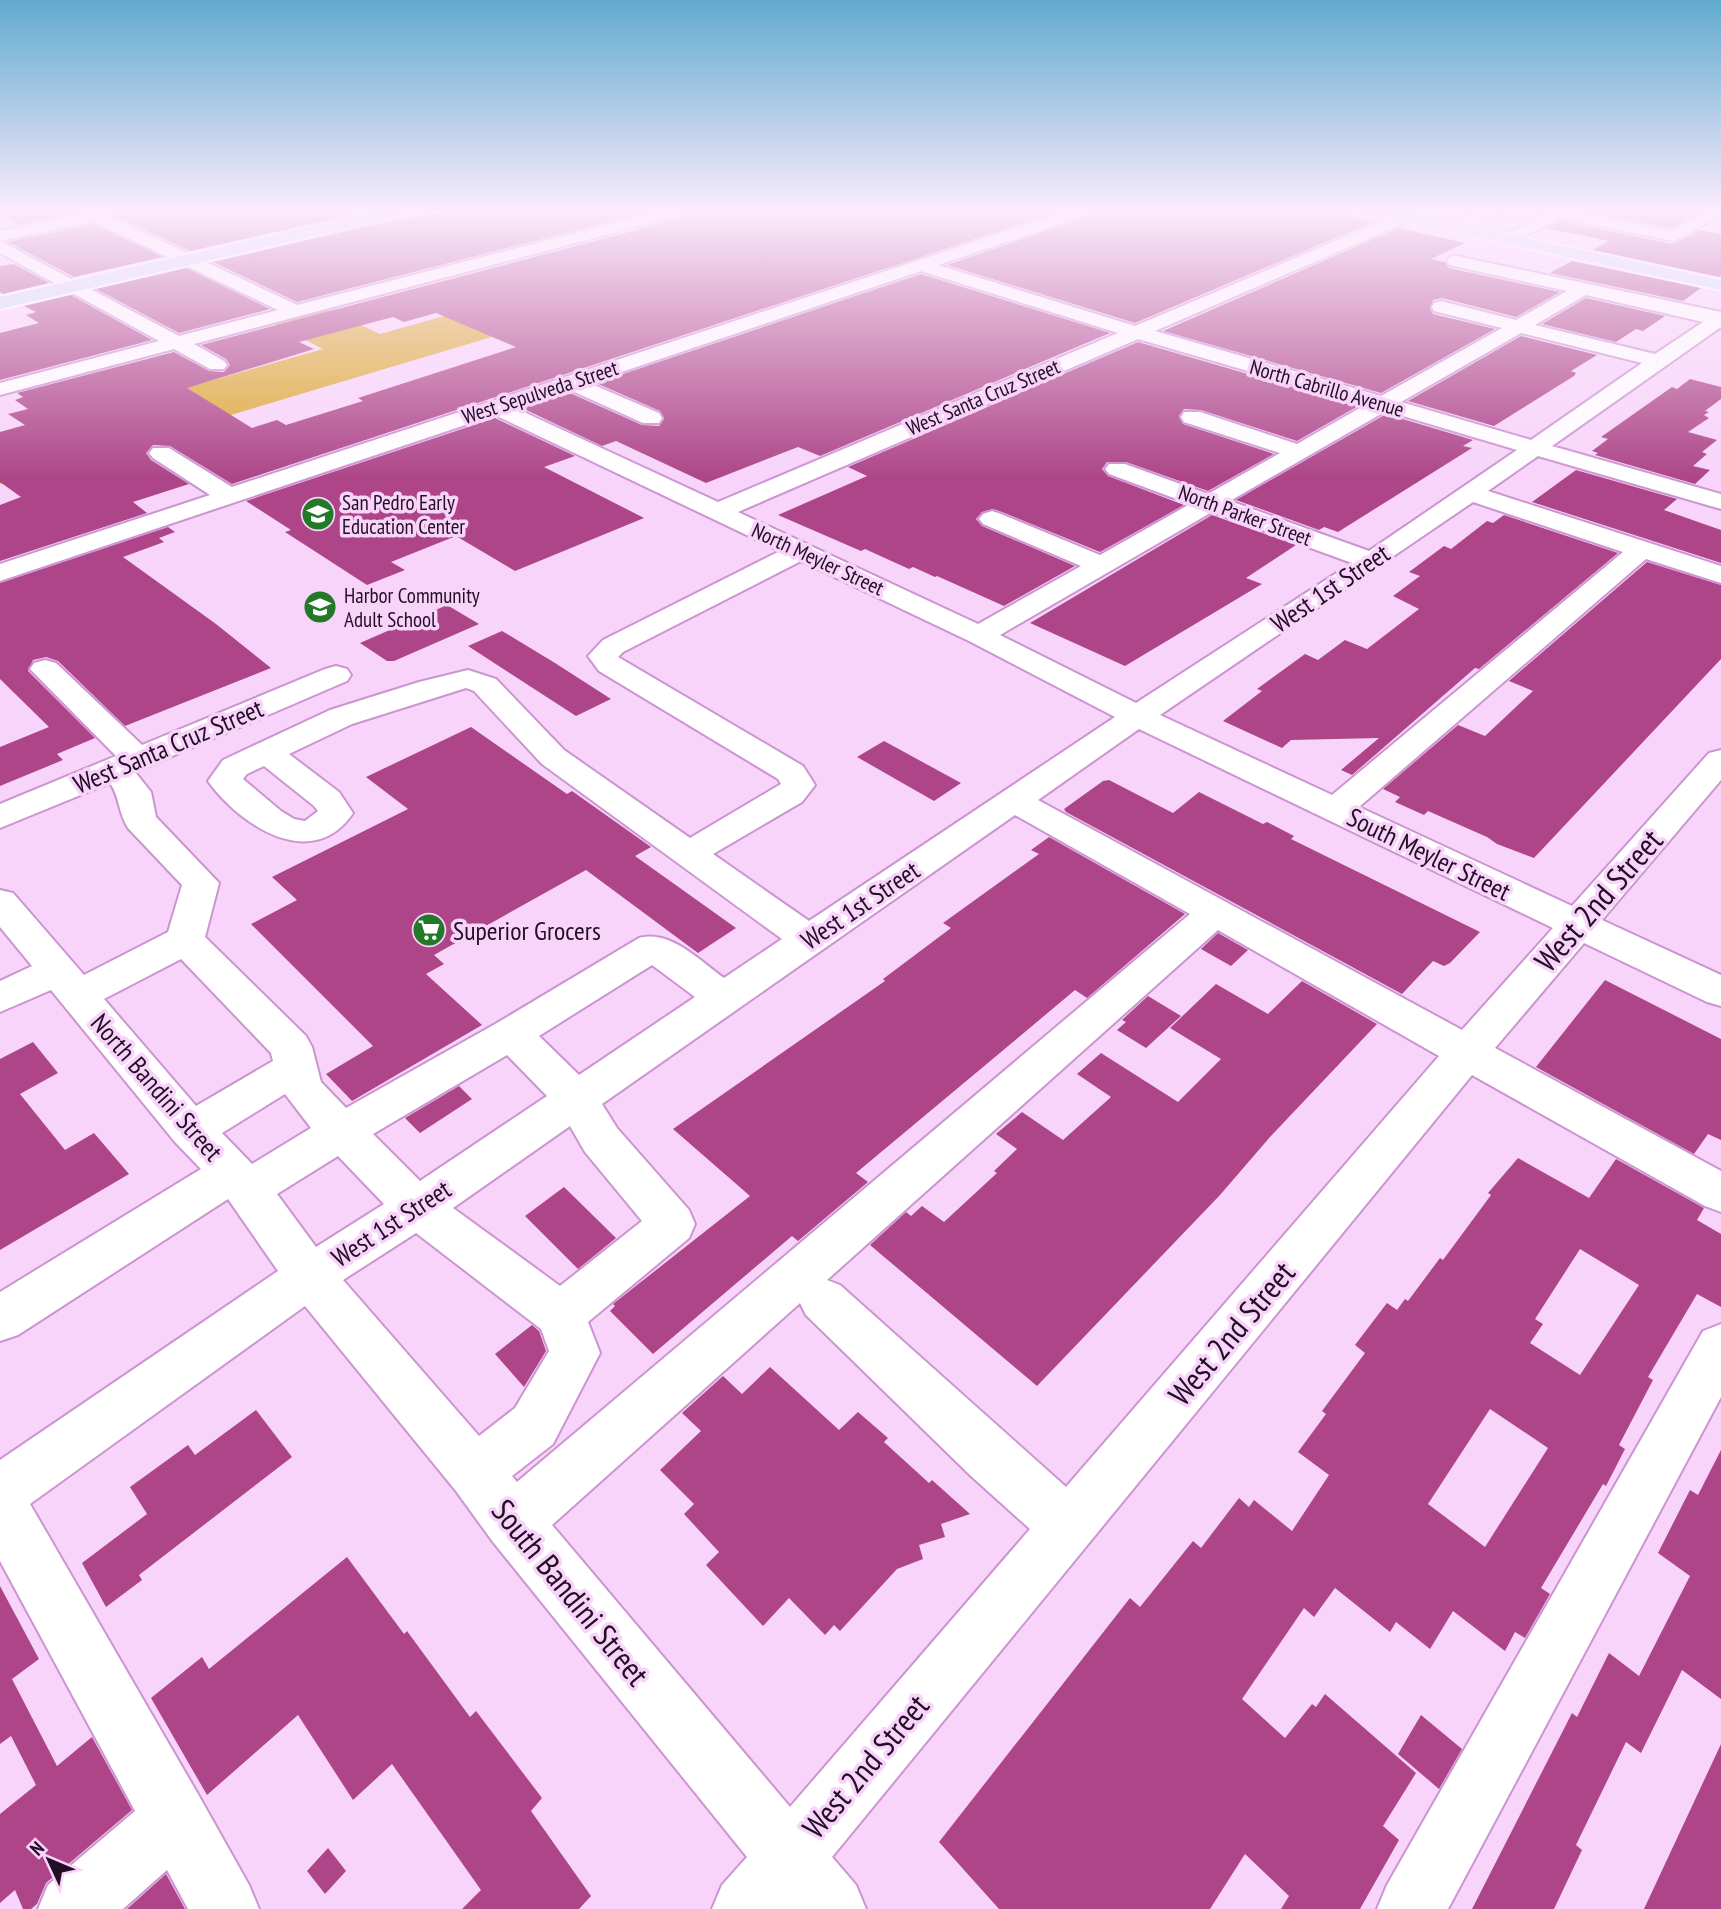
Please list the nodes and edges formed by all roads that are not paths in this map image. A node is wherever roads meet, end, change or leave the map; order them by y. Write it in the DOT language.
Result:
graph roads {
  1 [pos="101,301"];
  2 [pos="273,301"];
  3 [pos="337,301"];
  4 [pos="811,301"];
  5 [pos="1036,301"];
  6 [pos="1205,301"];
  7 [pos="1563,301"];
  8 [pos="1633,301"];
  9 [pos="1441,307"];
  10 [pos="296,312"];
  11 [pos="1720,320"];
  12 [pos="1520,326"];
  13 [pos="1136,332"];
  14 [pos="177,343"];
  15 [pos="1657,361"];
  16 [pos="217,365"];
  17 [pos="570,382"];
  18 [pos="0,389"];
  19 [pos="1384,405"];
  20 [pos="496,407"];
  21 [pos="1192,417"];
  22 [pos="651,418"];
  23 [pos="1534,449"];
  24 [pos="1300,452"];
  25 [pos="160,453"];
  26 [pos="1117,470"];
  27 [pos="1470,493"];
  28 [pos="1716,495"];
  29 [pos="229,496"];
  30 [pos="1211,503"];
  31 [pos="716,512"];
  32 [pos="992,519"];
  33 [pos="1642,549"];
  34 [pos="801,551"];
  35 [pos="1372,561"];
  36 [pos="1101,565"];
  37 [pos="0,573"];
  38 [pos="1721,575"];
  39 [pos="979,635"];
  40 [pos="45,669"];
  41 [pos="336,675"];
  42 [pos="1137,716"];
  43 [pos="267,751"];
  44 [pos="1721,760"];
  45 [pos="127,764"];
  46 [pos="1013,800"];
  47 [pos="1336,809"];
  48 [pos="0,817"];
  49 [pos="688,854"];
  50 [pos="0,902"];
  51 [pos="1216,912"];
  52 [pos="1577,924"];
  53 [pos="185,940"];
  54 [pos="809,940"];
  55 [pos="68,982"];
  56 [pos="1721,992"];
  57 [pos="0,998"];
  58 [pos="724,998"];
  59 [pos="511,1034"];
  60 [pos="1467,1052"];
  61 [pos="294,1069"];
  62 [pos="576,1098"];
  63 [pos="191,1130"];
  64 [pos="342,1131"];
  65 [pos="240,1181"];
  66 [pos="1721,1193"];
  67 [pos="417,1208"];
  68 [pos="309,1276"];
  69 [pos="823,1300"];
  70 [pos="561,1315"];
  71 [pos="0,1319"];
  72 [pos="1721,1347"];
  73 [pos="475,1472"];
  74 [pos="0,1493"];
  75 [pos="0,1505"];
  76 [pos="513,1522"];
  77 [pos="1069,1526"];
  78 [pos="176,1819"];
  79 [pos="789,1857"];
  80 [pos="72,1909"];
  81 [pos="225,1909"];
  82 [pos="746,1909"];
  83 [pos="832,1909"];
  84 [pos="1411,1909"];
  1 -- 14 [label="street"];
  2 -- 10 [label="street"];
  3 -- 10 [label="street"];
  4 -- 17 [label="street, West Sepulveda Street"];
  5 -- 13 [label="street, North Cabrillo Avenue"];
  6 -- 13 [label="street, West Santa Cruz Street"];
  7 -- 12 [label="street"];
  8 -- 11 [label="street"];
  9 -- 12 [label="street"];
  10 -- 14 [label="street"];
  11 -- 15 [label="street, West 1st Street"];
  12 -- 15 [label="street"];
  12 -- 19 [label="street"];
  13 -- 19 [label="street, North Cabrillo Avenue"];
  13 -- 31 [label="street, West Santa Cruz Street"];
  14 -- 16 [label="street"];
  14 -- 18 [label="street"];
  15 -- 23 [label="street, West 1st Street"];
  17 -- 20 [label="street, West Sepulveda Street"];
  17 -- 22 [label="street"];
  19 -- 23 [label="street, North Cabrillo Avenue"];
  19 -- 24 [label="street"];
  20 -- 29 [label="street, West Sepulveda Street"];
  20 -- 31 [label="street, North Meyler Street"];
  21 -- 24 [label="street"];
  23 -- 27 [label="street, West 1st Street"];
  23 -- 28 [label="street, North Cabrillo Avenue"];
  24 -- 30 [label="street"];
  25 -- 29 [label="street"];
  26 -- 30 [label="street, North Parker Street"];
  27 -- 33 [label="street"];
  27 -- 35 [label="street, West 1st Street"];
  29 -- 37 [label="street, West Sepulveda Street"];
  30 -- 35 [label="street, North Parker Street"];
  30 -- 36 [label="street"];
  31 -- 34 [label="street, North Meyler Street"];
  32 -- 36 [label="street"];
  33 -- 38 [label="street"];
  33 -- 47 [label="street"];
  34 -- 39 [label="street, North Meyler Street"];
  34 -- 49 [label="street"];
  35 -- 42 [label="street, West 1st Street"];
  36 -- 39 [label="street"];
  39 -- 42 [label="street, North Meyler Street"];
  40 -- 45 [label="street"];
  41 -- 45 [label="street, West Santa Cruz Street"];
  42 -- 46 [label="street, West 1st Street"];
  42 -- 47 [label="street, South Meyler Street"];
  43 -- 49 [label="street"];
  44 -- 52 [label="street, West 2nd Street"];
  45 -- 48 [label="street, West Santa Cruz Street"];
  45 -- 53 [label="street"];
  46 -- 51 [label="street"];
  46 -- 54 [label="street, West 1st Street"];
  47 -- 52 [label="street, South Meyler Street"];
  49 -- 54 [label="street"];
  50 -- 55 [label="street, North Bandini Street"];
  51 -- 60 [label="street"];
  51 -- 76 [label="street"];
  52 -- 56 [label="street, South Meyler Street"];
  52 -- 60 [label="street, West 2nd Street"];
  53 -- 55 [label="street"];
  53 -- 61 [label="street"];
  54 -- 58 [label="street, West 1st Street"];
  55 -- 57 [label="street"];
  55 -- 63 [label="street, North Bandini Street"];
  58 -- 59 [label="street"];
  58 -- 62 [label="street, West 1st Street"];
  59 -- 62 [label="street"];
  59 -- 64 [label="street"];
  60 -- 66 [label="street"];
  60 -- 77 [label="street, West 2nd Street"];
  61 -- 63 [label="street"];
  61 -- 64 [label="street"];
  62 -- 67 [label="street, West 1st Street"];
  62 -- 70 [label="street"];
  63 -- 65 [label="street, North Bandini Street"];
  64 -- 65 [label="street"];
  64 -- 67 [label="street"];
  65 -- 68 [label="street, North Bandini Street"];
  65 -- 71 [label="street"];
  67 -- 68 [label="street, West 1st Street"];
  67 -- 70 [label="street"];
  68 -- 73 [label="street, South Bandini Street"];
  68 -- 74 [label="street, West 1st Street"];
  69 -- 77 [label="street"];
  70 -- 73 [label="street"];
  72 -- 84 [label="street"];
  73 -- 76 [label="street, South Bandini Street"];
  75 -- 78 [label="street"];
  76 -- 79 [label="street, South Bandini Street"];
  77 -- 79 [label="street, West 2nd Street"];
  78 -- 80 [label="street"];
  78 -- 81 [label="street"];
  79 -- 82 [label="street, West 2nd Street"];
  79 -- 83 [label="street, South Bandini Street"];
}
